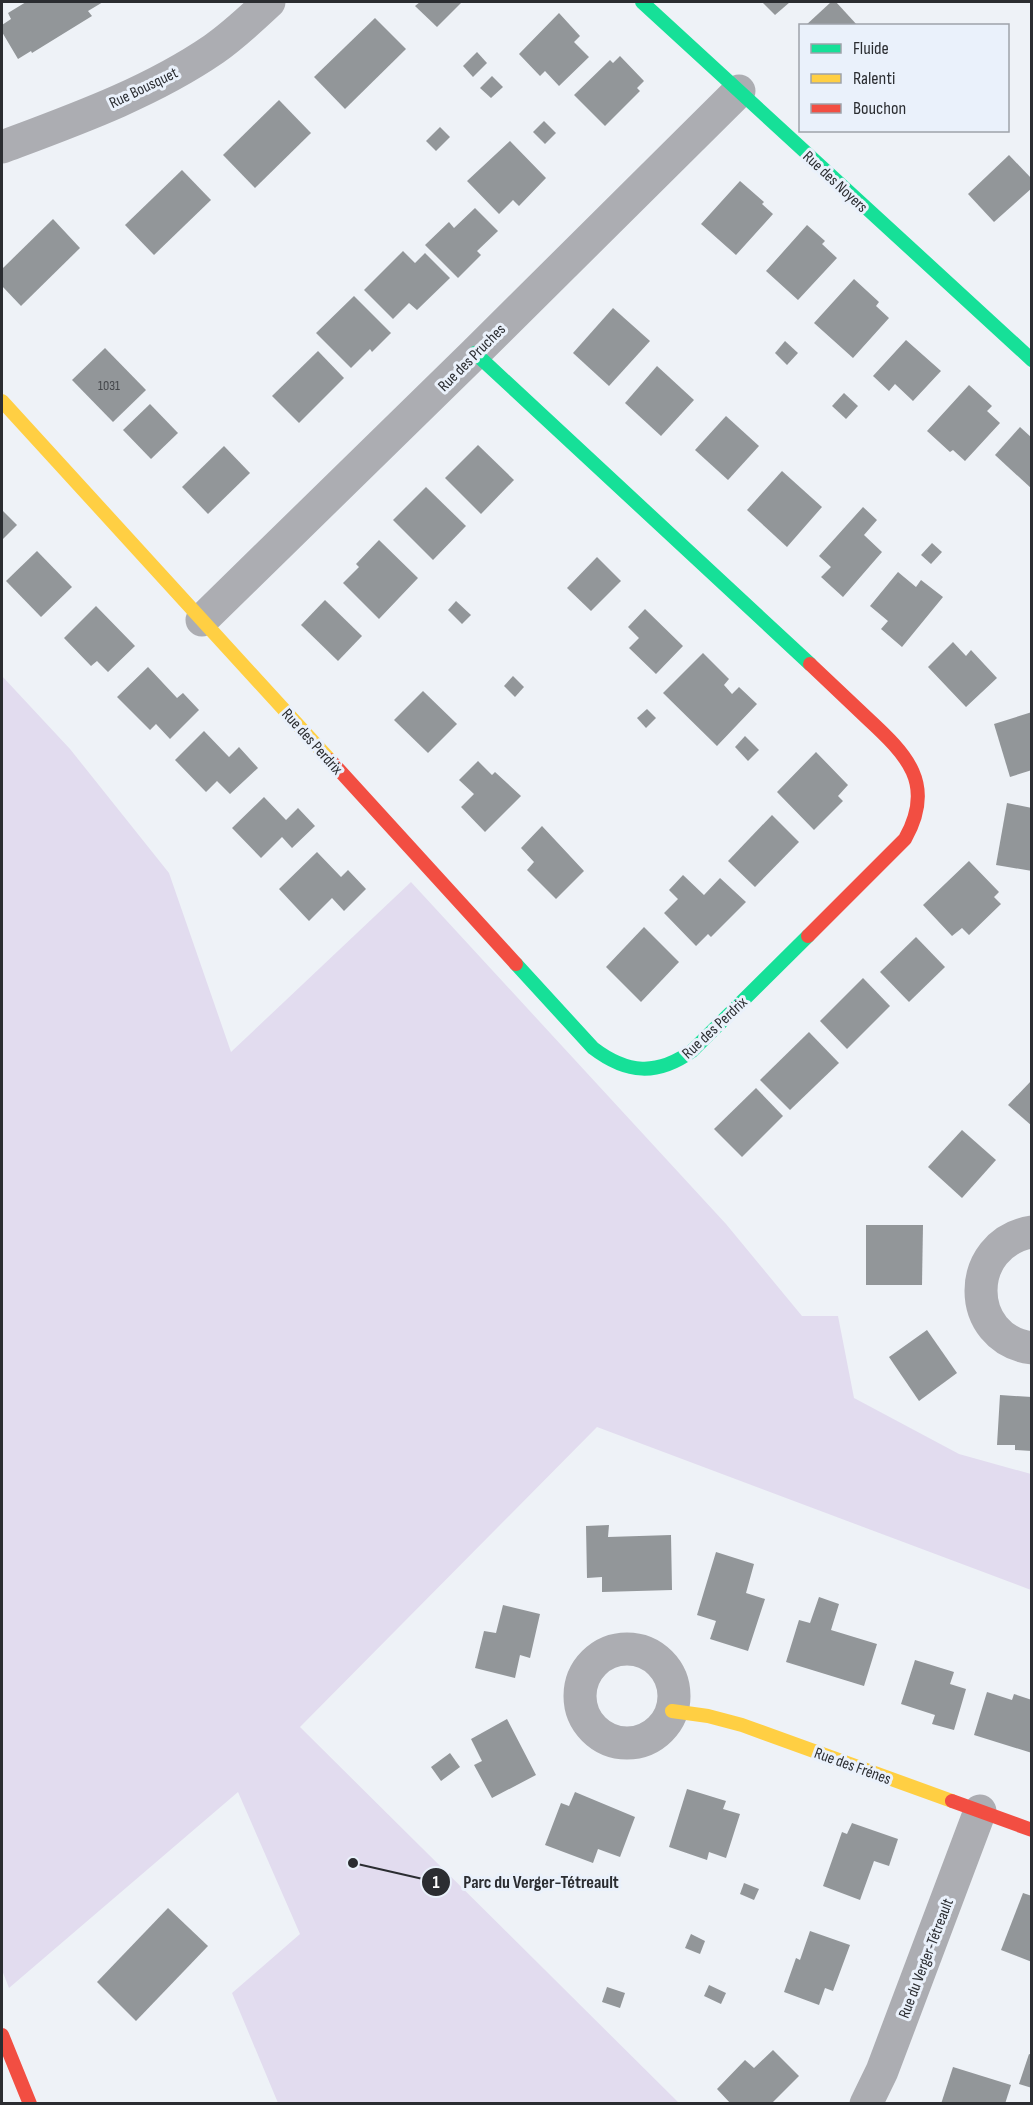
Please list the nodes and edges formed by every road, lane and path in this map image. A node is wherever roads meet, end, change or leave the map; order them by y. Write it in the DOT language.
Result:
graph roads {
  1 [pos="270,2"];
  2 [pos="642,2"];
  3 [pos="739,91"];
  4 [pos="2,147"];
  5 [pos="475,353"];
  6 [pos="1032,360"];
  7 [pos="2,401"];
  8 [pos="202,620"];
  9 [pos="1032,1232"];
  10 [pos="1032,1348"];
  11 [pos="672,1711"];
  12 [pos="980,1811"];
  13 [pos="1032,1830"];
  14 [pos="2,2035"];
  15 [pos="30,2103"];
  16 [pos="866,2103"];
  1 -- 4 [label="street, Rue Bousquet"];
  2 -- 3 [label="street, Rue des Noyers"];
  3 -- 5 [label="street, Rue des Pruches"];
  3 -- 6 [label="street, Rue des Noyers"];
  5 -- 8 [label="street, Rue des Pruches"];
  5 -- 8 [label="street, Rue des Perdrix"];
  7 -- 8 [label="street, Rue des Perdrix"];
  9 -- 10 [label="street"];
  11 -- 12 [label="street, Rue des Frénes"];
  12 -- 13 [label="street, Rue des Frénes"];
  12 -- 16 [label="street, Rue du Verger-Tétreault"];
  14 -- 15 [label="street"];
}
